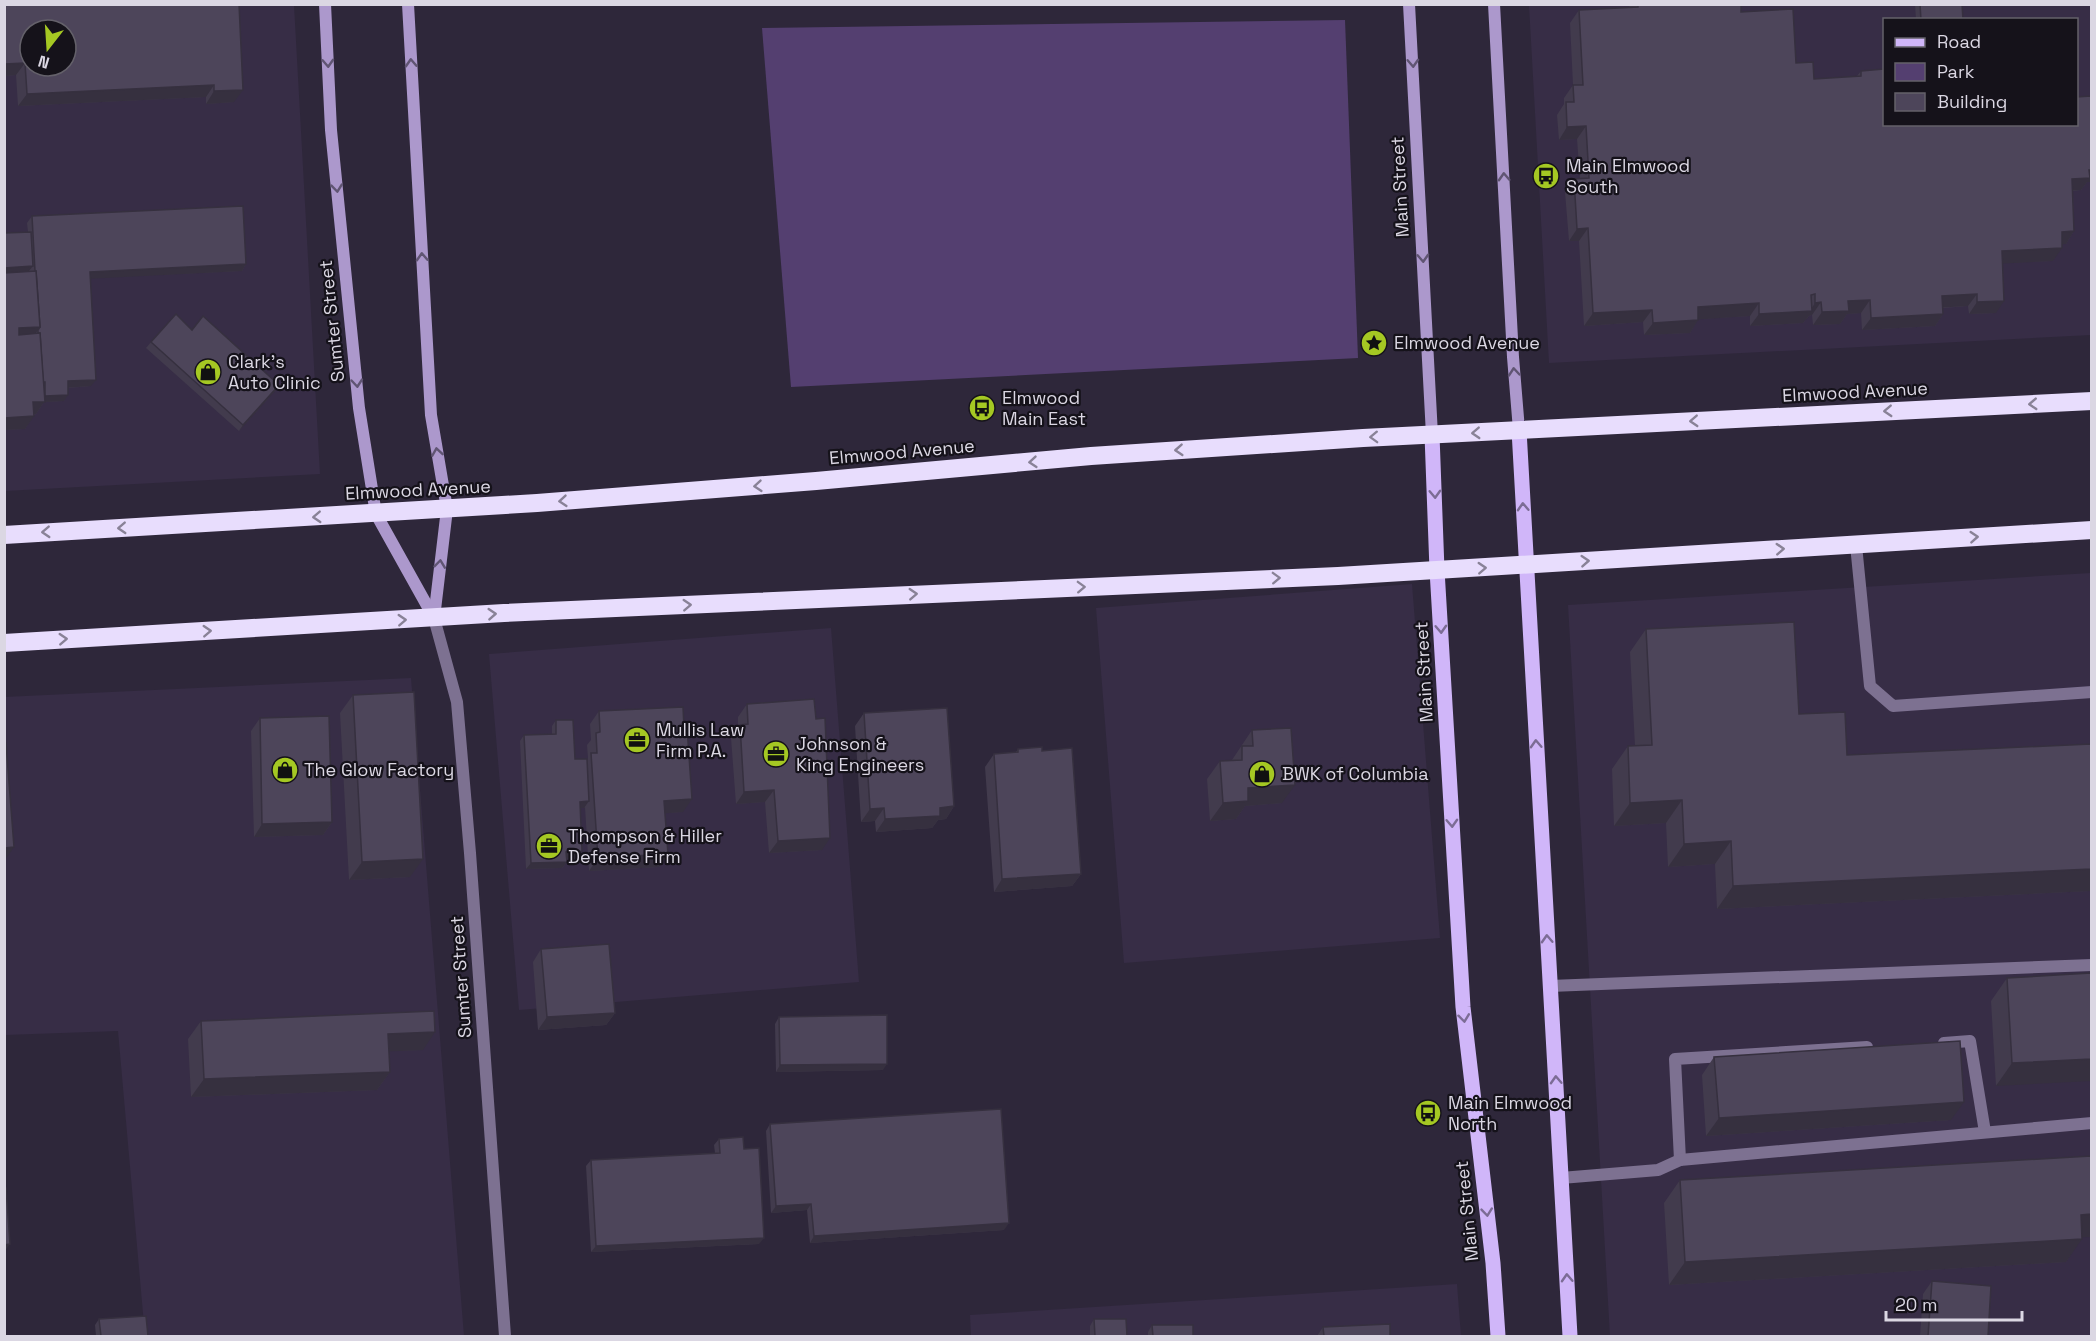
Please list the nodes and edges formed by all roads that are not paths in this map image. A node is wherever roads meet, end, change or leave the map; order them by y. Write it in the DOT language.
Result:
graph roads {
  1 [pos="325,4"];
  2 [pos="408,4"];
  3 [pos="1409,4"];
  4 [pos="1494,4"];
  5 [pos="2091,400"];
  6 [pos="1520,430"];
  7 [pos="1432,435"];
  8 [pos="447,509"];
  9 [pos="376,514"];
  10 [pos="2091,530"];
  11 [pos="4,535"];
  12 [pos="1856,545"];
  13 [pos="1527,565"];
  14 [pos="1437,570"];
  15 [pos="434,618"];
  16 [pos="4,643"];
  17 [pos="2091,692"];
  18 [pos="2091,965"];
  19 [pos="1550,986"];
  20 [pos="1935,1043"];
  21 [pos="1876,1047"];
  22 [pos="2091,1123"];
  23 [pos="1985,1132"];
  24 [pos="1680,1160"];
  25 [pos="1561,1178"];
  26 [pos="505,1336"];
  27 [pos="1498,1336"];
  28 [pos="1570,1336"];
  1 -- 9 [label="street, Sumter Street, one-way"];
  8 -- 2 [label="street, Sumter Street, one-way"];
  3 -- 7 [label="street, Main Street, one-way"];
  6 -- 4 [label="street, one-way"];
  5 -- 6 [label="highway, Elmwood Avenue, one-way"];
  6 -- 7 [label="highway, Elmwood Avenue, one-way"];
  13 -- 6 [label="main road, one-way"];
  7 -- 8 [label="highway, Elmwood Avenue, one-way"];
  7 -- 14 [label="main road, Main Street, one-way"];
  8 -- 9 [label="highway, Elmwood Avenue"];
  15 -- 8 [label="street, Sumter Street, one-way"];
  9 -- 11 [label="highway, Elmwood Avenue, one-way"];
  9 -- 15 [label="street, Sumter Street"];
  12 -- 10 [label="highway, one-way"];
  13 -- 12 [label="highway, one-way"];
  12 -- 17 [label="street"];
  14 -- 13 [label="highway, one-way"];
  19 -- 13 [label="main road, one-way"];
  15 -- 14 [label="highway, one-way"];
  14 -- 27 [label="main road, Main Street, one-way"];
  16 -- 15 [label="highway, one-way"];
  15 -- 26 [label="street, Sumter Street"];
  18 -- 19 [label="street"];
  25 -- 19 [label="main road, one-way"];
  20 -- 23 [label="street"];
  21 -- 24 [label="street"];
  22 -- 23 [label="street"];
  23 -- 24 [label="street"];
  24 -- 25 [label="street"];
  28 -- 25 [label="main road, one-way"];
}
